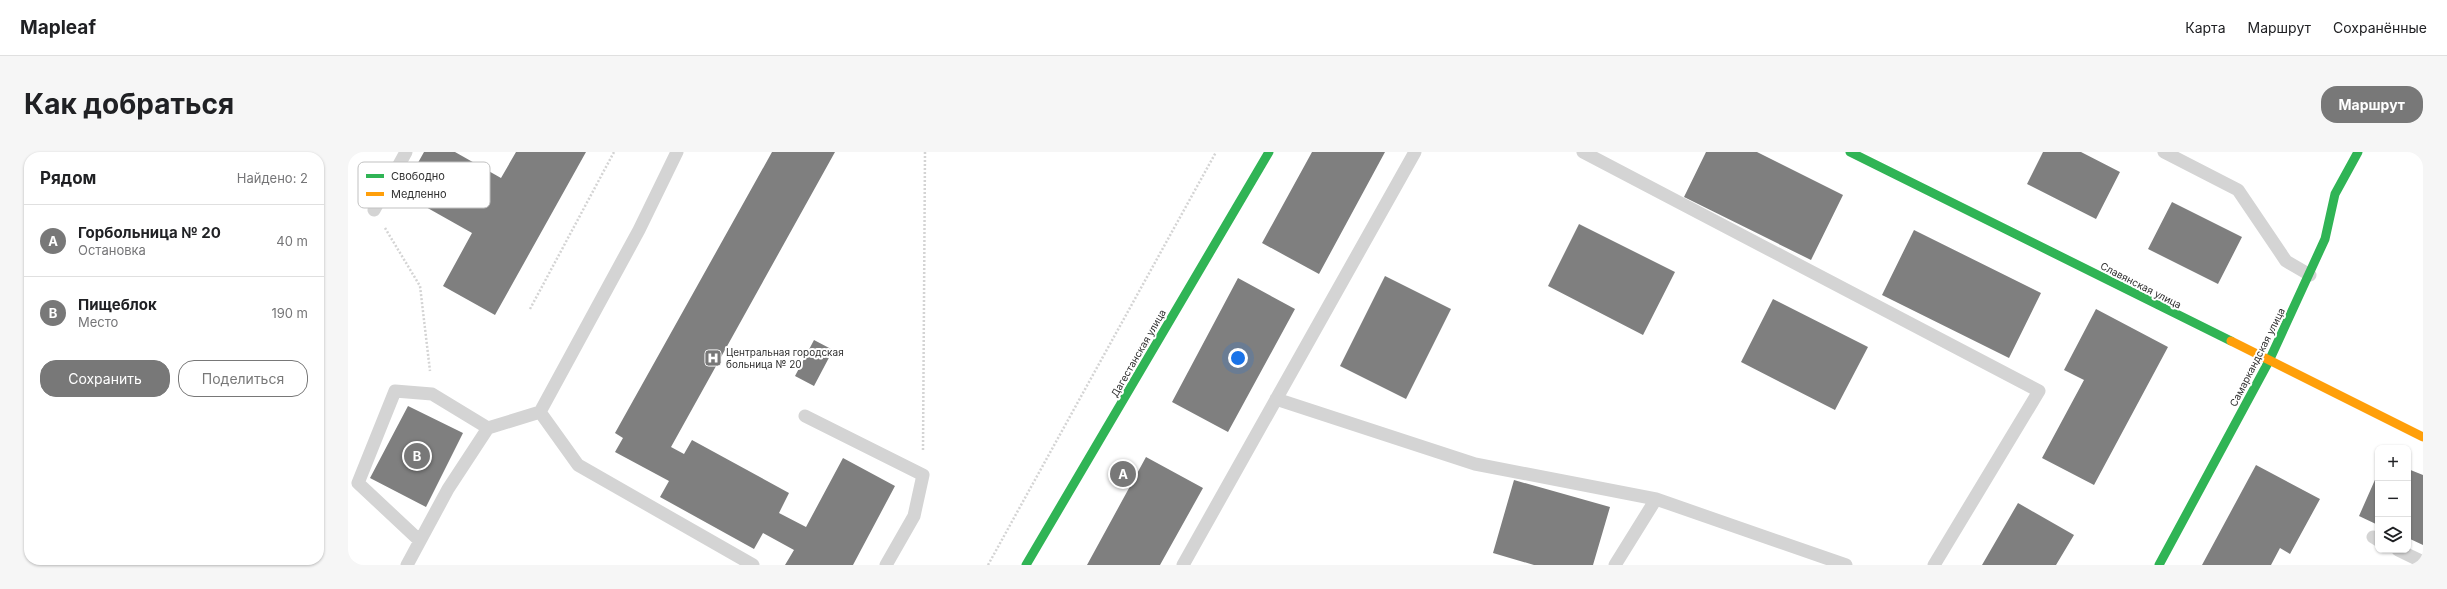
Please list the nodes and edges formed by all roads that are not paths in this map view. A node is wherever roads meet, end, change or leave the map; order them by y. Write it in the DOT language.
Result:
graph roads {
  1 [pos="406,152"];
  2 [pos="677,152"];
  3 [pos="1269,152"];
  4 [pos="1415,152"];
  5 [pos="1583,152"];
  6 [pos="1850,152"];
  7 [pos="2164,152"];
  8 [pos="2358,152"];
  9 [pos="400,162"];
  10 [pos="2310,274"];
  11 [pos="2269,361"];
  12 [pos="1276,399"];
  13 [pos="540,412"];
  14 [pos="805,416"];
  15 [pos="488,428"];
  16 [pos="2423,437"];
  17 [pos="1656,499"];
  18 [pos="420,540"];
  19 [pos="2404,553"];
  20 [pos="2423,562"];
  21 [pos="407,565"];
  22 [pos="753,565"];
  23 [pos="886,565"];
  24 [pos="1026,565"];
  25 [pos="1183,565"];
  26 [pos="1615,565"];
  27 [pos="1846,565"];
  28 [pos="1934,565"];
  29 [pos="2159,565"];
  1 -- 9 [label="lane"];
  2 -- 13 [label="lane"];
  3 -- 24 [label="street, Дагестанская улица"];
  4 -- 12 [label="lane"];
  5 -- 28 [label="lane"];
  6 -- 11 [label="street, Славянская улица"];
  7 -- 10 [label="lane"];
  8 -- 10 [label="street, Самаркандская улица"];
  10 -- 11 [label="street, Самаркандская улица"];
  11 -- 16 [label="street, Славянская улица"];
  11 -- 29 [label="street, Самаркандская улица"];
  12 -- 17 [label="lane"];
  12 -- 25 [label="lane"];
  13 -- 15 [label="lane"];
  13 -- 22 [label="lane"];
  14 -- 23 [label="lane"];
  15 -- 18 [label="lane"];
  15 -- 18 [label="lane"];
  17 -- 26 [label="lane"];
  17 -- 27 [label="lane"];
  18 -- 21 [label="lane"];
  19 -- 20 [label="lane"];
}
